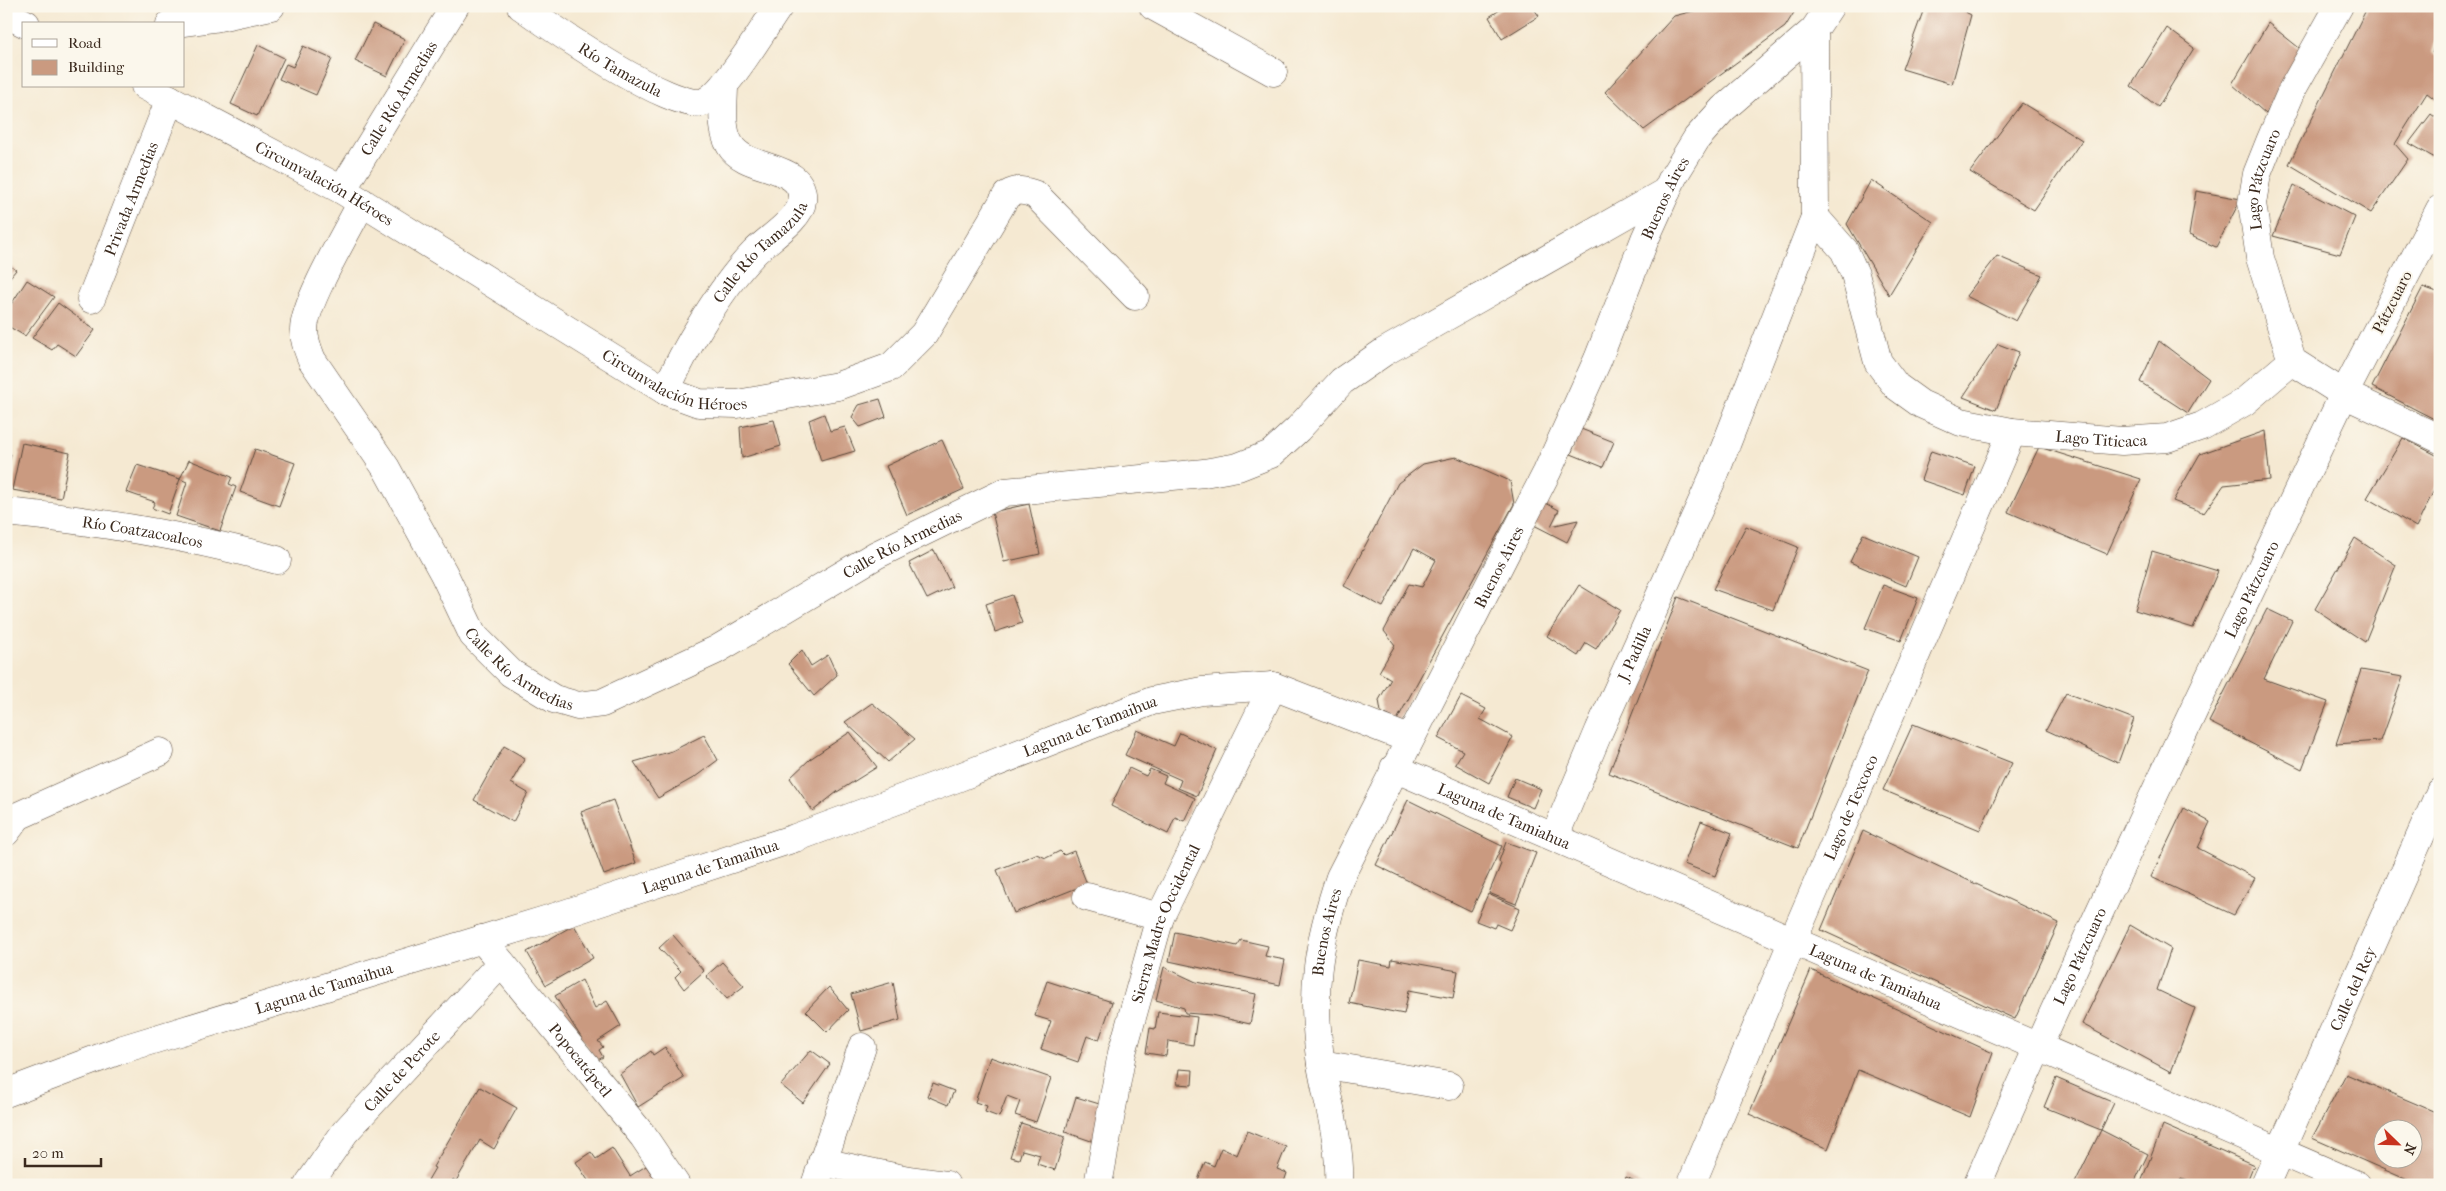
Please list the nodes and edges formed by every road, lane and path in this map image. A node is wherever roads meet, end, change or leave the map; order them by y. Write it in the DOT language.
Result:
graph roads {
  1 [pos="272,6"];
  2 [pos="455,6"];
  3 [pos="521,6"];
  4 [pos="779,6"];
  5 [pos="1153,6"];
  6 [pos="1830,6"];
  7 [pos="2339,6"];
  8 [pos="6,14"];
  9 [pos="22,22"];
  10 [pos="185,22"];
  11 [pos="1814,30"];
  12 [pos="1273,72"];
  13 [pos="724,85"];
  14 [pos="149,88"];
  15 [pos="170,100"];
  16 [pos="1667,191"];
  17 [pos="352,196"];
  18 [pos="2440,210"];
  19 [pos="1814,217"];
  20 [pos="1135,296"];
  21 [pos="91,299"];
  22 [pos="2292,361"];
  23 [pos="666,391"];
  24 [pos="2344,394"];
  25 [pos="2012,432"];
  26 [pos="2440,439"];
  27 [pos="6,512"];
  28 [pos="277,560"];
  29 [pos="1273,686"];
  30 [pos="1409,739"];
  31 [pos="160,752"];
  32 [pos="1394,768"];
  33 [pos="2440,792"];
  34 [pos="6,832"];
  35 [pos="1555,836"];
  36 [pos="2430,845"];
  37 [pos="1087,897"];
  38 [pos="1160,917"];
  39 [pos="482,939"];
  40 [pos="1793,940"];
  41 [pos="501,963"];
  42 [pos="2037,1046"];
  43 [pos="862,1047"];
  44 [pos="1321,1064"];
  45 [pos="1449,1086"];
  46 [pos="6,1093"];
  47 [pos="2279,1152"];
  48 [pos="819,1173"];
  49 [pos="1099,1181"];
  50 [pos="942,1184"];
  51 [pos="308,1185"];
  52 [pos="676,1185"];
  53 [pos="1339,1185"];
  54 [pos="1691,1185"];
  55 [pos="1977,1185"];
  56 [pos="2266,1185"];
  57 [pos="2357,1185"];
  1 -- 10 [label="street"];
  2 -- 17 [label="street, Calle Río Armedias"];
  3 -- 13 [label="street, Río Tamazula"];
  4 -- 13 [label="street"];
  5 -- 12 [label="street"];
  6 -- 11 [label="street, Buenos Aires"];
  7 -- 22 [label="street, Lago Pátzcuaro"];
  8 -- 9 [label="street"];
  11 -- 16 [label="street, Buenos Aires"];
  11 -- 19 [label="street"];
  13 -- 23 [label="street, Calle Río Tamazula"];
  14 -- 15 [label="street, Circunvalación Héroes"];
  15 -- 17 [label="street, Circunvalación Héroes"];
  15 -- 21 [label="street, Privada Armedias"];
  16 -- 17 [label="street, Calle Río Armedias"];
  16 -- 30 [label="street, Buenos Aires"];
  17 -- 23 [label="street, Circunvalación Héroes"];
  18 -- 24 [label="street, Pátzcuaro"];
  19 -- 25 [label="street, Lago Titicaca"];
  19 -- 35 [label="street, J. Padilla"];
  20 -- 23 [label="street, Circunvalación Héroes"];
  22 -- 24 [label="street"];
  22 -- 25 [label="street, Lago Titicaca"];
  24 -- 26 [label="street"];
  24 -- 42 [label="street, Lago Pátzcuaro"];
  25 -- 40 [label="street, Lago de Texcoco"];
  27 -- 28 [label="street, Río Coatzacoalcos"];
  29 -- 30 [label="street, Laguna de Tamaihua"];
  29 -- 38 [label="street, Sierra Madre Occidental"];
  29 -- 39 [label="street, Laguna de Tamaihua"];
  30 -- 32 [label="street, Buenos Aires"];
  31 -- 34 [label="street"];
  32 -- 35 [label="street, Laguna de Tamiahua"];
  32 -- 44 [label="street, Buenos Aires"];
  33 -- 36 [label="street, Calle del Rey"];
  35 -- 40 [label="street, Laguna de Tamiahua"];
  36 -- 47 [label="street, Calle del Rey"];
  37 -- 38 [label="street"];
  38 -- 49 [label="street, Sierra Madre Occidental"];
  39 -- 41 [label="street, Popocatépetl"];
  39 -- 46 [label="street, Laguna de Tamaihua"];
  40 -- 42 [label="street, Laguna de Tamiahua"];
  40 -- 54 [label="street, Lago de Texcoco"];
  41 -- 51 [label="street, Calle de Perote"];
  41 -- 52 [label="street, Popocatépetl"];
  42 -- 47 [label="street, Laguna de Tamiahua"];
  42 -- 55 [label="street, Lago Pátzcuaro"];
  43 -- 48 [label="street"];
  44 -- 45 [label="street"];
  44 -- 53 [label="street, Buenos Aires"];
  47 -- 56 [label="street, Calle del Rey"];
  47 -- 57 [label="street, Laguna de Tamiahua"];
  48 -- 50 [label="street"];
}
